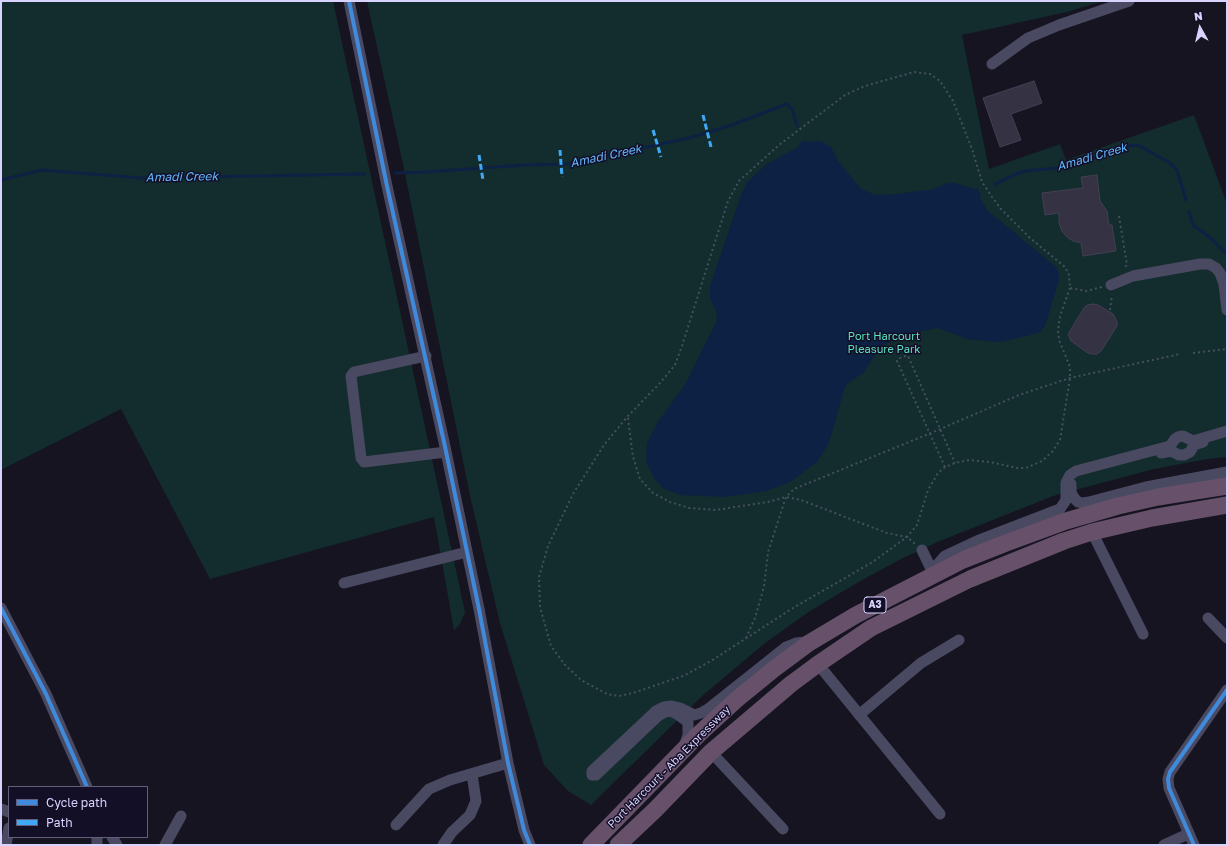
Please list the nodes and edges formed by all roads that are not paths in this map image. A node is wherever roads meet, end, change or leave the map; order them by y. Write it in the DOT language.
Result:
graph roads {
  1 [pos="349,1"];
  2 [pos="1129,1"];
  3 [pos="992,64"];
  4 [pos="1225,284"];
  5 [pos="1111,285"];
  6 [pos="1227,310"];
  7 [pos="426,356"];
  8 [pos="1227,431"];
  9 [pos="1227,436"];
  10 [pos="1194,443"];
  11 [pos="1171,448"];
  12 [pos="446,452"];
  13 [pos="1227,472"];
  14 [pos="1227,486"];
  15 [pos="1227,505"];
  16 [pos="1092,532"];
  17 [pos="922,550"];
  18 [pos="467,552"];
  19 [pos="934,574"];
  20 [pos="344,583"];
  21 [pos="1,608"];
  22 [pos="1208,618"];
  23 [pos="1143,634"];
  24 [pos="1227,638"];
  25 [pos="959,640"];
  26 [pos="811,642"];
  27 [pos="818,664"];
  28 [pos="1227,690"];
  29 [pos="859,715"];
  30 [pos="682,750"];
  31 [pos="711,752"];
  32 [pos="508,763"];
  33 [pos="472,774"];
  34 [pos="87,786"];
  35 [pos="940,814"];
  36 [pos="181,816"];
  37 [pos="396,825"];
  38 [pos="783,829"];
  39 [pos="8,834"];
  40 [pos="1188,834"];
  41 [pos="6,845"];
  42 [pos="165,845"];
  43 [pos="443,845"];
  44 [pos="530,845"];
  45 [pos="591,845"];
  46 [pos="618,845"];
  47 [pos="1164,845"];
  48 [pos="1194,845"];
  1 -- 7 [label="street"];
  2 -- 3 [label="street"];
  4 -- 5 [label="street"];
  4 -- 6 [label="street"];
  7 -- 12 [label="street"];
  7 -- 12 [label="street"];
  8 -- 10 [label="street"];
  9 -- 10 [label="street"];
  10 -- 11 [label="street"];
  10 -- 11 [label="street"];
  11 -- 13 [label="street"];
  11 -- 19 [label="street"];
  12 -- 18 [label="street"];
  14 -- 19 [label="highway, Port Harcourt - Aba Expressway / A3"];
  15 -- 16 [label="highway, Port Harcourt - Aba Expressway / A3"];
  16 -- 23 [label="street"];
  16 -- 27 [label="highway, Port Harcourt - Aba Expressway / A3"];
  17 -- 19 [label="street"];
  18 -- 20 [label="street"];
  18 -- 32 [label="street"];
  19 -- 26 [label="highway, Port Harcourt - Aba Expressway / A3"];
  21 -- 34 [label="street"];
  22 -- 24 [label="street"];
  25 -- 29 [label="street"];
  26 -- 30 [label="highway, Port Harcourt - Aba Expressway / A3"];
  26 -- 30 [label="street"];
  27 -- 29 [label="street"];
  27 -- 31 [label="highway, Port Harcourt - Aba Expressway / A3"];
  28 -- 40 [label="street"];
  29 -- 35 [label="street"];
  30 -- 45 [label="highway, Port Harcourt - Aba Expressway / A3"];
  31 -- 38 [label="street"];
  31 -- 46 [label="highway, Port Harcourt - Aba Expressway / A3"];
  32 -- 33 [label="street"];
  32 -- 44 [label="street"];
  33 -- 37 [label="street"];
  33 -- 43 [label="street"];
  36 -- 42 [label="street"];
  39 -- 41 [label="street"];
  40 -- 47 [label="street"];
  40 -- 48 [label="street"];
}
